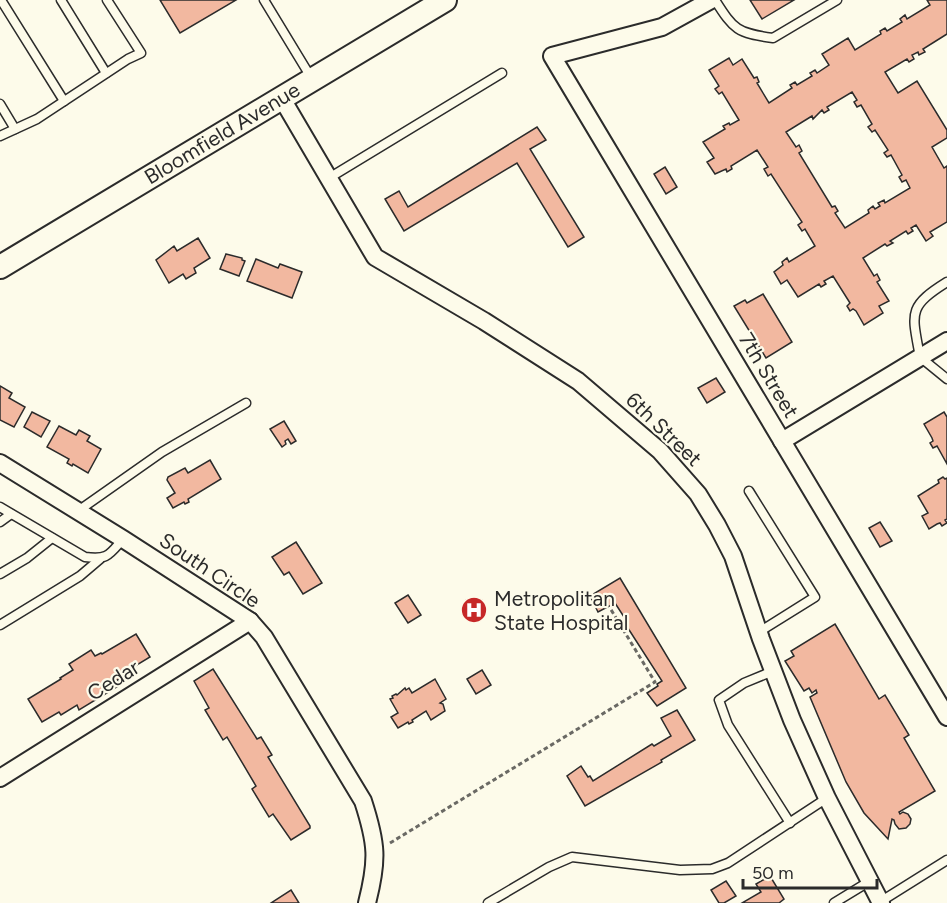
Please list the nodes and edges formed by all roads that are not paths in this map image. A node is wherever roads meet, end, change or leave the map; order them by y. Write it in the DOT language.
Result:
graph roads {
  1 [pos="2,0"];
  2 [pos="61,0"];
  3 [pos="107,0"];
  4 [pos="264,0"];
  5 [pos="713,0"];
  6 [pos="837,0"];
  7 [pos="436,2"];
  8 [pos="106,73"];
  9 [pos="502,73"];
  10 [pos="312,79"];
  11 [pos="281,98"];
  12 [pos="64,101"];
  13 [pos="0,104"];
  14 [pos="15,129"];
  15 [pos="0,136"];
  16 [pos="329,178"];
  17 [pos="0,267"];
  18 [pos="947,282"];
  19 [pos="947,341"];
  20 [pos="921,357"];
  21 [pos="947,379"];
  22 [pos="246,403"];
  23 [pos="782,441"];
  24 [pos="0,463"];
  25 [pos="749,491"];
  26 [pos="0,507"];
  27 [pos="78,512"];
  28 [pos="11,514"];
  29 [pos="0,522"];
  30 [pos="52,538"];
  31 [pos="123,539"];
  32 [pos="100,559"];
  33 [pos="0,574"];
  34 [pos="250,621"];
  35 [pos="0,626"];
  36 [pos="759,632"];
  37 [pos="773,671"];
  38 [pos="947,717"];
  39 [pos="0,778"];
  40 [pos="827,798"];
  41 [pos="789,823"];
  42 [pos="947,860"];
  43 [pos="870,881"];
  44 [pos="880,902"];
  45 [pos="367,903"];
  46 [pos="488,903"];
  47 [pos="834,903"];
  1 -- 12 [label="lane"];
  2 -- 8 [label="lane"];
  3 -- 8 [label="lane"];
  4 -- 10 [label="lane"];
  5 -- 6 [label="lane"];
  5 -- 23 [label="street, 7th Street"];
  7 -- 10 [label="main road, Bloomfield Avenue"];
  8 -- 12 [label="lane"];
  9 -- 16 [label="lane"];
  10 -- 11 [label="main road, Bloomfield Avenue"];
  11 -- 16 [label="street, 6th Street"];
  11 -- 17 [label="main road, Bloomfield Avenue"];
  12 -- 14 [label="lane"];
  13 -- 14 [label="lane"];
  14 -- 15 [label="lane"];
  16 -- 36 [label="street, 6th Street"];
  18 -- 20 [label="lane"];
  19 -- 20 [label="street"];
  20 -- 21 [label="lane"];
  20 -- 23 [label="street"];
  22 -- 27 [label="lane"];
  23 -- 38 [label="street, 7th Street"];
  24 -- 27 [label="street, South Circle"];
  25 -- 36 [label="lane"];
  26 -- 28 [label="lane"];
  27 -- 31 [label="street, South Circle"];
  28 -- 29 [label="lane"];
  28 -- 30 [label="lane"];
  30 -- 32 [label="lane"];
  30 -- 33 [label="lane"];
  31 -- 32 [label="lane"];
  31 -- 34 [label="street, South Circle"];
  32 -- 35 [label="lane"];
  34 -- 39 [label="street, Cedar"];
  34 -- 45 [label="street, South Circle"];
  36 -- 37 [label="street, 6th Street"];
  37 -- 40 [label="street, 6th Street"];
  37 -- 41 [label="lane"];
  40 -- 41 [label="lane"];
  40 -- 43 [label="street, 6th Street"];
  41 -- 46 [label="lane"];
  42 -- 44 [label="lane"];
  43 -- 44 [label="street, 6th Street"];
  43 -- 47 [label="lane"];
}
